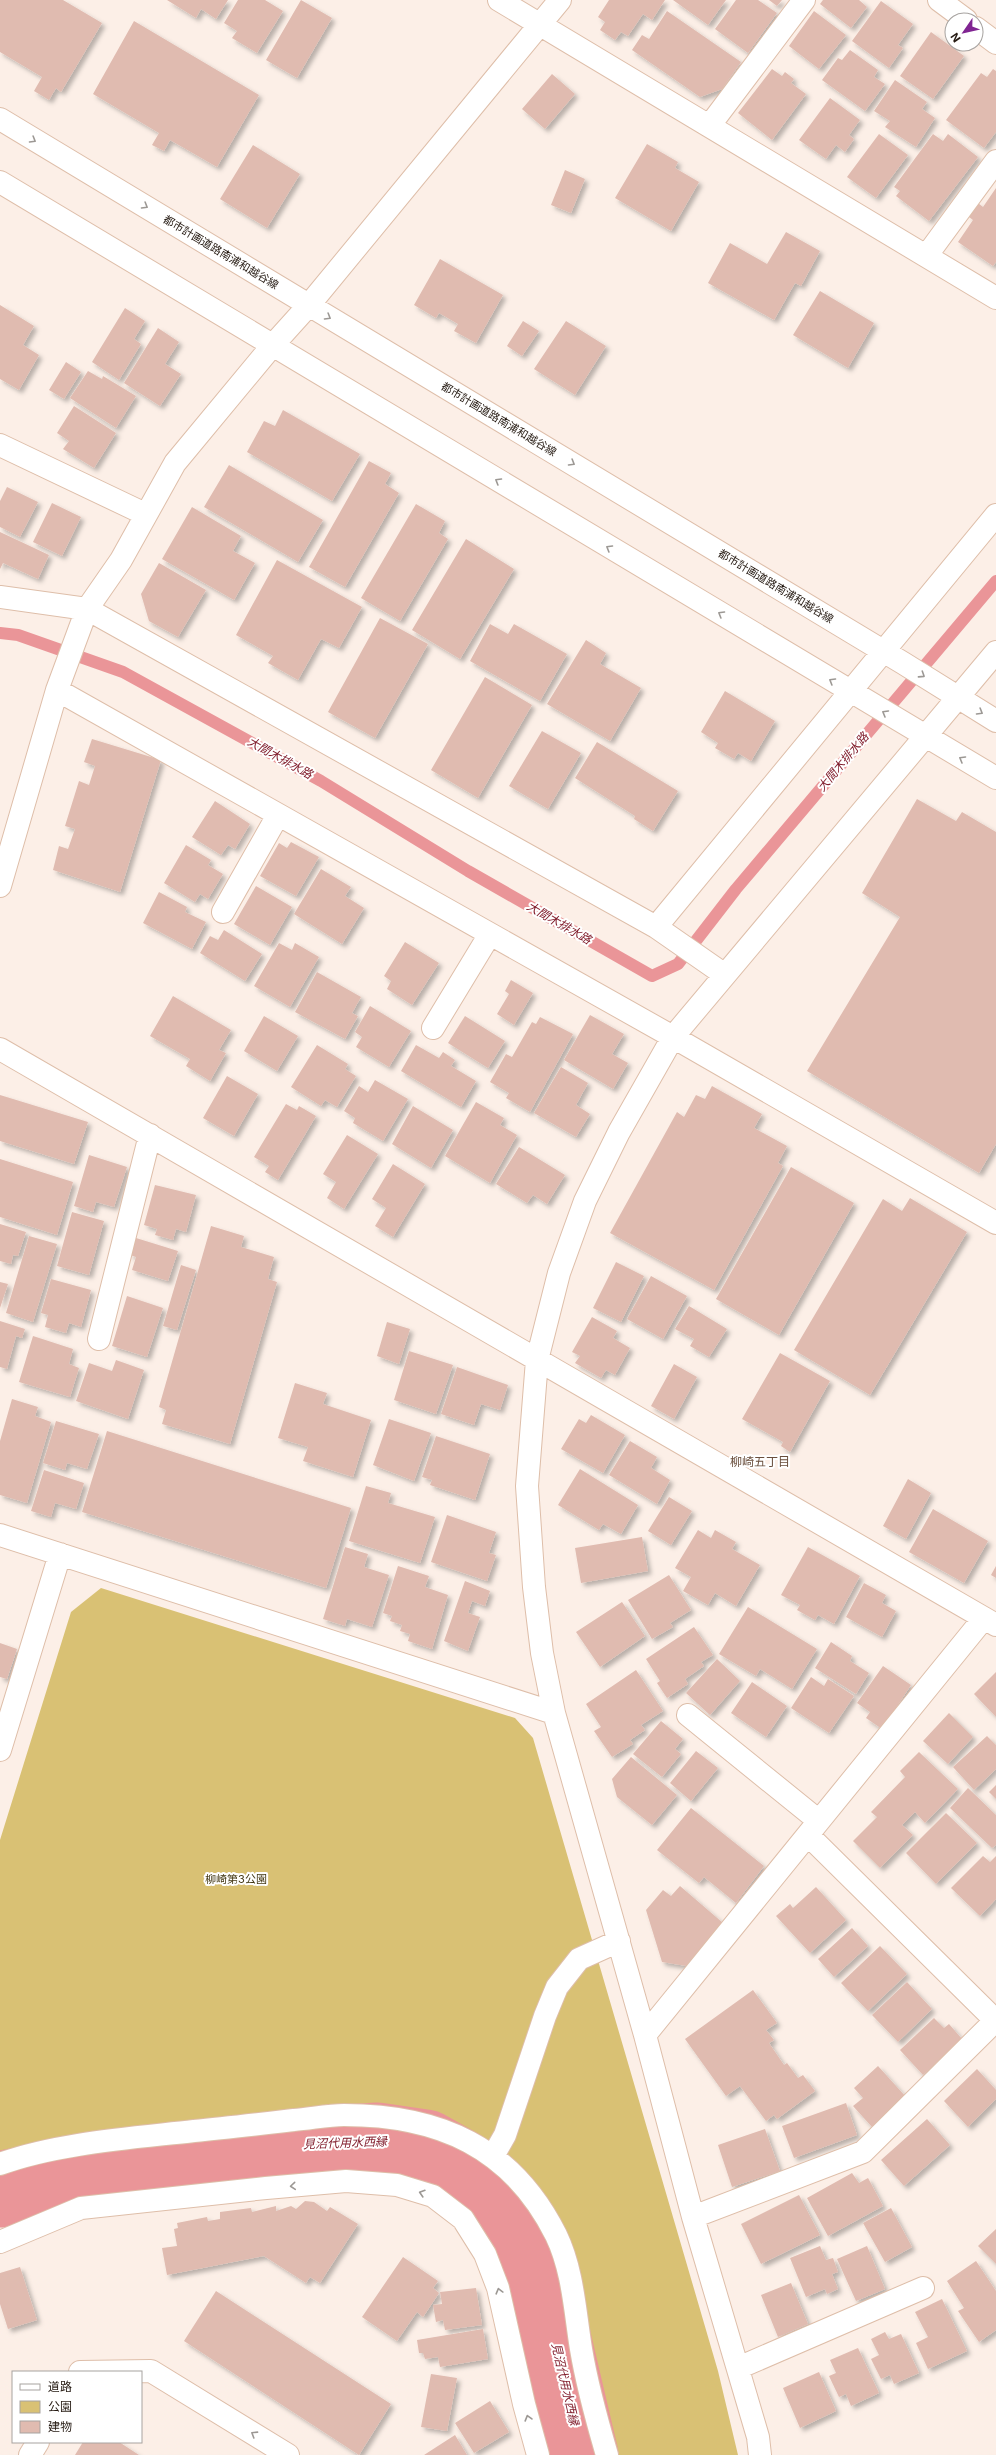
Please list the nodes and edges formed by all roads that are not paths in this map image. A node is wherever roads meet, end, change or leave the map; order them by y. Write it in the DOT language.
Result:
graph roads {
  1 [pos="499,0"];
  2 [pos="560,0"];
  3 [pos="804,0"];
  4 [pos="939,0"];
  5 [pos="955,12"];
  6 [pos="540,24"];
  7 [pos="984,34"];
  8 [pos="996,43"];
  9 [pos="0,120"];
  10 [pos="710,125"];
  11 [pos="996,161"];
  12 [pos="0,182"];
  13 [pos="927,255"];
  14 [pos="996,298"];
  15 [pos="309,305"];
  16 [pos="272,346"];
  17 [pos="0,445"];
  18 [pos="145,514"];
  19 [pos="996,515"];
  20 [pos="0,597"];
  21 [pos="87,609"];
  22 [pos="884,651"];
  23 [pos="996,652"];
  24 [pos="60,680"];
  25 [pos="949,693"];
  26 [pos="858,697"];
  27 [pos="996,721"];
  28 [pos="925,737"];
  29 [pos="996,778"];
  30 [pos="278,814"];
  31 [pos="0,886"];
  32 [pos="223,912"];
  33 [pos="656,928"];
  34 [pos="490,934"];
  35 [pos="725,975"];
  36 [pos="433,1028"];
  37 [pos="673,1037"];
  38 [pos="0,1049"];
  39 [pos="150,1135"];
  40 [pos="996,1223"];
  41 [pos="98,1339"];
  42 [pos="537,1360"];
  43 [pos="0,1535"];
  44 [pos="60,1554"];
  45 [pos="990,1621"];
  46 [pos="554,1713"];
  47 [pos="688,1715"];
  48 [pos="0,1750"];
  49 [pos="814,1828"];
  50 [pos="619,1941"];
  51 [pos="996,2021"];
  52 [pos="645,2035"];
  53 [pos="493,2156"];
  54 [pos="0,2164"];
  55 [pos="693,2217"];
  56 [pos="0,2242"];
  57 [pos="923,2288"];
  58 [pos="738,2368"];
  59 [pos="116,2371"];
  60 [pos="37,2443"];
  61 [pos="30,2455"];
  62 [pos="288,2455"];
  63 [pos="538,2455"];
  64 [pos="607,2455"];
  65 [pos="760,2455"];
  1 -- 6 [label="street"];
  2 -- 6 [label="street"];
  3 -- 10 [label="street"];
  4 -- 5 [label="street"];
  6 -- 10 [label="street"];
  6 -- 15 [label="street"];
  7 -- 8 [label="street"];
  9 -- 15 [label="street, 都市計画道路南浦和越谷線, one-way"];
  10 -- 13 [label="street"];
  11 -- 13 [label="street"];
  12 -- 16 [label="street"];
  13 -- 14 [label="street"];
  15 -- 16 [label="street"];
  15 -- 22 [label="street, 都市計画道路南浦和越谷線, one-way"];
  16 -- 18 [label="street"];
  26 -- 16 [label="street, one-way"];
  17 -- 18 [label="street"];
  18 -- 21 [label="street"];
  19 -- 22 [label="street"];
  20 -- 21 [label="street"];
  21 -- 24 [label="street"];
  21 -- 33 [label="street"];
  22 -- 25 [label="street, 都市計画道路南浦和越谷線, one-way"];
  22 -- 26 [label="street"];
  23 -- 25 [label="street"];
  24 -- 30 [label="street"];
  24 -- 31 [label="street"];
  25 -- 27 [label="street, 都市計画道路南浦和越谷線, one-way"];
  25 -- 28 [label="street"];
  28 -- 26 [label="street, one-way"];
  26 -- 33 [label="street"];
  29 -- 28 [label="street, one-way"];
  28 -- 35 [label="street"];
  30 -- 32 [label="street"];
  30 -- 34 [label="street"];
  33 -- 35 [label="street"];
  34 -- 36 [label="street"];
  34 -- 37 [label="street"];
  35 -- 37 [label="street"];
  37 -- 40 [label="street"];
  37 -- 42 [label="street"];
  38 -- 39 [label="street"];
  39 -- 41 [label="street"];
  39 -- 42 [label="street"];
  42 -- 45 [label="street"];
  42 -- 46 [label="street"];
  43 -- 44 [label="street"];
  44 -- 46 [label="street"];
  44 -- 48 [label="street"];
  45 -- 49 [label="street"];
  46 -- 50 [label="street"];
  47 -- 49 [label="street"];
  49 -- 51 [label="street"];
  49 -- 52 [label="street"];
  50 -- 52 [label="street"];
  50 -- 53 [label="street"];
  51 -- 55 [label="street"];
  52 -- 55 [label="street"];
  53 -- 54 [label="street"];
  53 -- 64 [label="street"];
  55 -- 58 [label="street"];
  63 -- 56 [label="street, one-way"];
  57 -- 58 [label="street"];
  58 -- 65 [label="street"];
  62 -- 59 [label="street, one-way"];
  60 -- 61 [label="street"];
}
